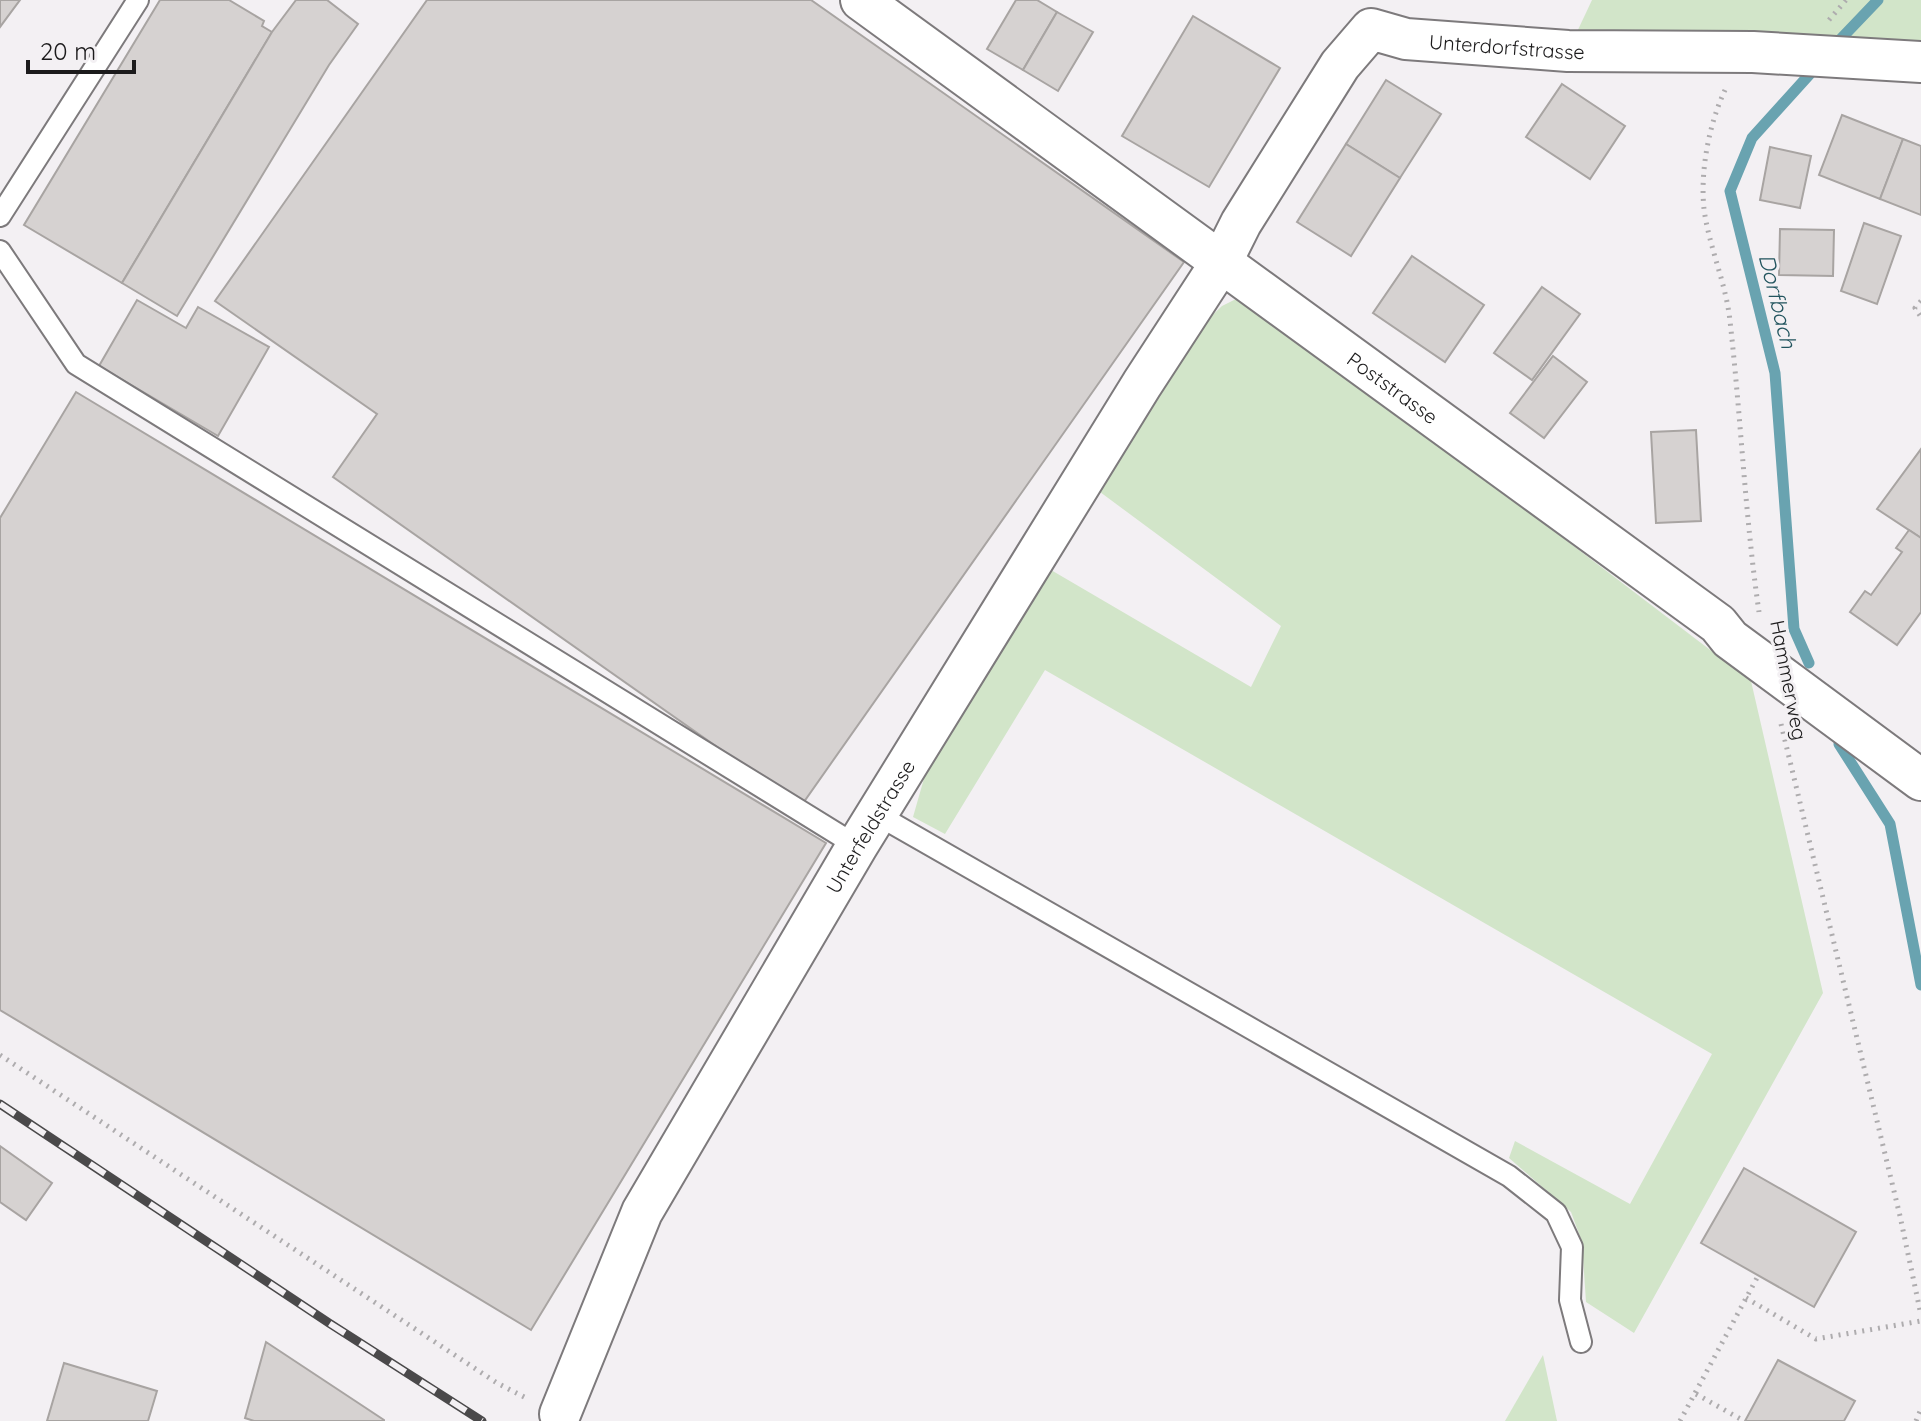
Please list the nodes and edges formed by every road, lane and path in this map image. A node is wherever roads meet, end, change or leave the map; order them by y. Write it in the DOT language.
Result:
graph roads {
  1 [pos="138,0"];
  2 [pos="861,0"];
  3 [pos="1369,15"];
  4 [pos="1753,52"];
  5 [pos="1921,62"];
  6 [pos="0,216"];
  7 [pos="0,251"];
  8 [pos="1222,261"];
  9 [pos="1921,301"];
  10 [pos="1921,317"];
  11 [pos="1768,668"];
  12 [pos="1921,780"];
  13 [pos="867,830"];
  14 [pos="0,1055"];
  15 [pos="1758,1276"];
  16 [pos="1746,1298"];
  17 [pos="1921,1318"];
  18 [pos="1581,1342"];
  19 [pos="1696,1394"];
  20 [pos="1921,1409"];
  21 [pos="560,1414"];
  22 [pos="1680,1421"];
  23 [pos="1744,1421"];
  24 [pos="1916,1421"];
  1 -- 6 [label="lane"];
  2 -- 8 [label="street, Poststrasse"];
  3 -- 4 [label="street, Unterdorfstrasse"];
  3 -- 8 [label="street, Unterdorfstrasse"];
  4 -- 5 [label="street, Unterdorfstrasse"];
  4 -- 11 [label="path, Hammerweg"];
  7 -- 13 [label="lane"];
  8 -- 11 [label="street, Poststrasse"];
  8 -- 13 [label="street, Unterfeldstrasse"];
  9 -- 10 [label="path"];
  11 -- 12 [label="street, Poststrasse"];
  11 -- 17 [label="path, Hammerweg"];
  13 -- 18 [label="lane"];
  13 -- 21 [label="street, Unterfeldstrasse"];
  14 -- 21 [label="path"];
  15 -- 16 [label="path"];
  16 -- 17 [label="path"];
  16 -- 19 [label="path"];
  19 -- 22 [label="path"];
  19 -- 23 [label="path"];
  20 -- 24 [label="path"];
}
